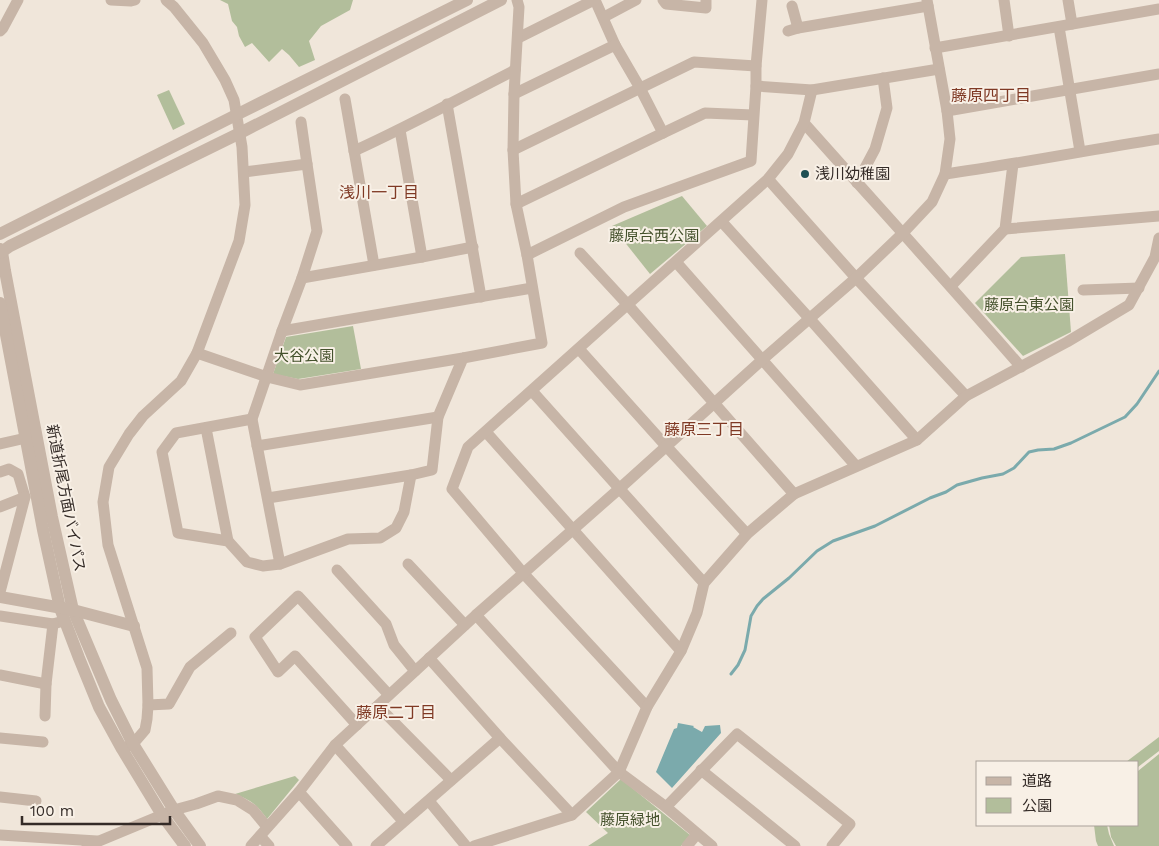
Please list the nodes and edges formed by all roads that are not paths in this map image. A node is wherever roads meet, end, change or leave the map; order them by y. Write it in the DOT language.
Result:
graph roads {
  1 [pos="18,0"];
  2 [pos="111,0"];
  3 [pos="135,0"];
  4 [pos="166,0"];
  5 [pos="467,0"];
  6 [pos="501,0"];
  7 [pos="517,0"];
  8 [pos="594,0"];
  9 [pos="636,0"];
  10 [pos="663,0"];
  11 [pos="706,0"];
  12 [pos="762,0"];
  13 [pos="1004,0"];
  14 [pos="1068,0"];
  15 [pos="928,3"];
  16 [pos="792,6"];
  17 [pos="1159,9"];
  18 [pos="604,17"];
  19 [pos="1072,24"];
  20 [pos="1059,27"];
  21 [pos="0,31"];
  22 [pos="1009,36"];
  23 [pos="518,38"];
  24 [pos="615,45"];
  25 [pos="935,48"];
  26 [pos="756,66"];
  27 [pos="939,69"];
  28 [pos="515,70"];
  29 [pos="1159,74"];
  30 [pos="883,78"];
  31 [pos="756,86"];
  32 [pos="640,88"];
  33 [pos="812,90"];
  34 [pos="1070,90"];
  35 [pos="514,94"];
  36 [pos="344,99"];
  37 [pos="447,104"];
  38 [pos="947,110"];
  39 [pos="236,114"];
  40 [pos="754,115"];
  41 [pos="301,122"];
  42 [pos="804,123"];
  43 [pos="400,130"];
  44 [pos="240,133"];
  45 [pos="663,133"];
  46 [pos="1159,139"];
  47 [pos="513,150"];
  48 [pos="354,151"];
  49 [pos="1080,151"];
  50 [pos="307,164"];
  51 [pos="1013,164"];
  52 [pos="244,172"];
  53 [pos="945,174"];
  54 [pos="768,180"];
  55 [pos="857,182"];
  56 [pos="516,204"];
  57 [pos="1159,216"];
  58 [pos="722,222"];
  59 [pos="1005,229"];
  60 [pos="0,234"];
  61 [pos="902,234"];
  62 [pos="1159,238"];
  63 [pos="473,247"];
  64 [pos="1,251"];
  65 [pos="580,253"];
  66 [pos="527,255"];
  67 [pos="422,257"];
  68 [pos="676,262"];
  69 [pos="374,265"];
  70 [pos="302,278"];
  71 [pos="856,278"];
  72 [pos="951,286"];
  73 [pos="532,288"];
  74 [pos="1139,288"];
  75 [pos="1083,290"];
  76 [pos="482,296"];
  77 [pos="0,304"];
  78 [pos="628,305"];
  79 [pos="809,318"];
  80 [pos="282,331"];
  81 [pos="579,349"];
  82 [pos="197,353"];
  83 [pos="463,358"];
  84 [pos="762,360"];
  85 [pos="1021,367"];
  86 [pos="267,377"];
  87 [pos="532,392"];
  88 [pos="966,396"];
  89 [pos="714,403"];
  90 [pos="438,417"];
  91 [pos="252,419"];
  92 [pos="206,428"];
  93 [pos="486,432"];
  94 [pos="26,438"];
  95 [pos="917,440"];
  96 [pos="0,444"];
  97 [pos="257,446"];
  98 [pos="666,446"];
  99 [pos="856,466"];
  100 [pos="0,472"];
  101 [pos="412,475"];
  102 [pos="619,490"];
  103 [pos="794,494"];
  104 [pos="25,496"];
  105 [pos="268,498"];
  106 [pos="0,507"];
  107 [pos="572,530"];
  108 [pos="747,534"];
  109 [pos="228,541"];
  110 [pos="280,564"];
  111 [pos="408,564"];
  112 [pos="337,570"];
  113 [pos="524,574"];
  114 [pos="704,583"];
  115 [pos="0,592"];
  116 [pos="0,596"];
  117 [pos="66,613"];
  118 [pos="476,615"];
  119 [pos="0,616"];
  120 [pos="53,624"];
  121 [pos="134,626"];
  122 [pos="465,626"];
  123 [pos="231,632"];
  124 [pos="681,651"];
  125 [pos="429,658"];
  126 [pos="415,671"];
  127 [pos="0,675"];
  128 [pos="46,684"];
  129 [pos="389,695"];
  130 [pos="148,705"];
  131 [pos="378,706"];
  132 [pos="647,707"];
  133 [pos="45,716"];
  134 [pos="357,725"];
  135 [pos="0,738"];
  136 [pos="500,738"];
  137 [pos="42,742"];
  138 [pos="334,745"];
  139 [pos="127,746"];
  140 [pos="701,770"];
  141 [pos="619,772"];
  142 [pos="451,780"];
  143 [pos="300,792"];
  144 [pos="0,797"];
  145 [pos="36,801"];
  146 [pos="429,801"];
  147 [pos="666,807"];
  148 [pos="168,812"];
  149 [pos="572,815"];
  150 [pos="403,821"];
  151 [pos="264,831"];
  152 [pos="697,834"];
  153 [pos="0,835"];
  154 [pos="98,841"];
  155 [pos="86,846"];
  156 [pos="185,846"];
  157 [pos="200,846"];
  158 [pos="251,846"];
  159 [pos="269,846"];
  160 [pos="347,846"];
  161 [pos="376,846"];
  162 [pos="466,846"];
  163 [pos="474,846"];
  164 [pos="687,846"];
  165 [pos="712,846"];
  166 [pos="795,846"];
  167 [pos="832,846"];
  1 -- 21 [label="street"];
  2 -- 3 [label="street"];
  4 -- 39 [label="street"];
  5 -- 39 [label="street"];
  6 -- 44 [label="street"];
  7 -- 23 [label="street"];
  8 -- 18 [label="street"];
  8 -- 23 [label="street"];
  9 -- 18 [label="street"];
  10 -- 11 [label="street"];
  12 -- 26 [label="street"];
  13 -- 22 [label="street"];
  14 -- 19 [label="street"];
  15 -- 16 [label="street"];
  15 -- 25 [label="street"];
  17 -- 19 [label="street"];
  18 -- 24 [label="street"];
  19 -- 20 [label="street"];
  20 -- 22 [label="street"];
  20 -- 34 [label="street"];
  22 -- 25 [label="street"];
  23 -- 28 [label="street"];
  24 -- 32 [label="street"];
  24 -- 35 [label="street"];
  25 -- 27 [label="street"];
  26 -- 31 [label="street"];
  26 -- 32 [label="street"];
  27 -- 30 [label="street"];
  27 -- 38 [label="street"];
  28 -- 35 [label="street"];
  28 -- 37 [label="street"];
  29 -- 34 [label="street"];
  30 -- 33 [label="street"];
  30 -- 55 [label="street"];
  31 -- 33 [label="street"];
  31 -- 40 [label="street"];
  32 -- 45 [label="street"];
  32 -- 47 [label="street"];
  33 -- 42 [label="street"];
  34 -- 38 [label="street"];
  34 -- 49 [label="street"];
  35 -- 47 [label="street"];
  36 -- 48 [label="street"];
  37 -- 43 [label="street"];
  37 -- 63 [label="street"];
  38 -- 53 [label="street"];
  39 -- 44 [label="street"];
  39 -- 60 [label="street"];
  40 -- 45 [label="street"];
  40 -- 66 [label="street"];
  41 -- 50 [label="street"];
  42 -- 54 [label="street"];
  42 -- 55 [label="street"];
  43 -- 48 [label="street"];
  43 -- 67 [label="street"];
  44 -- 52 [label="street"];
  44 -- 64 [label="street"];
  45 -- 56 [label="street"];
  46 -- 49 [label="street"];
  47 -- 56 [label="street"];
  48 -- 69 [label="street"];
  49 -- 51 [label="street"];
  50 -- 52 [label="street"];
  50 -- 70 [label="street"];
  51 -- 53 [label="street"];
  51 -- 59 [label="street"];
  52 -- 82 [label="street"];
  53 -- 61 [label="street"];
  54 -- 58 [label="street"];
  54 -- 71 [label="street"];
  55 -- 61 [label="street"];
  56 -- 66 [label="street"];
  57 -- 59 [label="street"];
  58 -- 68 [label="street"];
  58 -- 79 [label="street"];
  59 -- 72 [label="street"];
  61 -- 71 [label="street"];
  61 -- 72 [label="street"];
  62 -- 74 [label="street"];
  63 -- 67 [label="street"];
  63 -- 76 [label="street"];
  64 -- 117 [label="street, 新道折尾方面バイパス"];
  65 -- 78 [label="street"];
  66 -- 73 [label="street"];
  67 -- 69 [label="street"];
  68 -- 78 [label="street"];
  68 -- 84 [label="street"];
  69 -- 70 [label="street"];
  70 -- 80 [label="street"];
  71 -- 79 [label="street"];
  71 -- 88 [label="street"];
  72 -- 85 [label="street"];
  73 -- 76 [label="street"];
  73 -- 83 [label="street"];
  74 -- 75 [label="street"];
  74 -- 85 [label="street"];
  76 -- 80 [label="street"];
  77 -- 94 [label="street"];
  78 -- 81 [label="street"];
  78 -- 89 [label="street"];
  79 -- 84 [label="street"];
  79 -- 95 [label="street"];
  80 -- 86 [label="street"];
  81 -- 87 [label="street"];
  81 -- 98 [label="street"];
  82 -- 86 [label="street"];
  82 -- 121 [label="street"];
  83 -- 86 [label="street"];
  83 -- 90 [label="street"];
  84 -- 89 [label="street"];
  84 -- 99 [label="street"];
  85 -- 88 [label="street"];
  86 -- 91 [label="street"];
  87 -- 93 [label="street"];
  87 -- 102 [label="street"];
  88 -- 95 [label="street"];
  89 -- 98 [label="street"];
  89 -- 103 [label="street"];
  90 -- 97 [label="street"];
  90 -- 101 [label="street"];
  91 -- 92 [label="street"];
  91 -- 97 [label="street"];
  92 -- 109 [label="street"];
  92 -- 109 [label="street"];
  93 -- 107 [label="street"];
  93 -- 113 [label="street"];
  94 -- 96 [label="street"];
  94 -- 117 [label="street"];
  95 -- 99 [label="street"];
  97 -- 105 [label="street"];
  98 -- 102 [label="street"];
  98 -- 108 [label="street"];
  99 -- 103 [label="street"];
  100 -- 104 [label="street"];
  101 -- 105 [label="street"];
  101 -- 110 [label="street"];
  102 -- 107 [label="street"];
  102 -- 114 [label="street"];
  103 -- 108 [label="street"];
  104 -- 106 [label="street"];
  104 -- 115 [label="street"];
  105 -- 110 [label="street"];
  107 -- 113 [label="street"];
  107 -- 124 [label="street"];
  108 -- 114 [label="street"];
  109 -- 110 [label="street"];
  111 -- 122 [label="street"];
  112 -- 126 [label="street"];
  113 -- 118 [label="street"];
  113 -- 132 [label="street"];
  114 -- 124 [label="street"];
  116 -- 117 [label="street"];
  117 -- 120 [label="street"];
  117 -- 121 [label="street"];
  117 -- 139 [label="street, 新道折尾方面バイパス"];
  118 -- 122 [label="street"];
  118 -- 141 [label="street"];
  119 -- 120 [label="street"];
  120 -- 128 [label="street"];
  121 -- 130 [label="street"];
  122 -- 125 [label="street"];
  123 -- 130 [label="street"];
  124 -- 132 [label="street"];
  125 -- 126 [label="street"];
  125 -- 136 [label="street"];
  126 -- 129 [label="street"];
  127 -- 128 [label="street"];
  128 -- 133 [label="street"];
  129 -- 131 [label="street"];
  129 -- 134 [label="street"];
  130 -- 139 [label="street"];
  131 -- 134 [label="street"];
  131 -- 142 [label="street"];
  132 -- 141 [label="street"];
  134 -- 138 [label="street"];
  135 -- 137 [label="street"];
  136 -- 142 [label="street"];
  136 -- 149 [label="street"];
  138 -- 143 [label="street"];
  138 -- 150 [label="street"];
  139 -- 148 [label="street, 新道折尾方面バイパス"];
  140 -- 147 [label="street"];
  140 -- 166 [label="street"];
  140 -- 167 [label="street"];
  141 -- 147 [label="street"];
  141 -- 149 [label="street"];
  142 -- 146 [label="street"];
  143 -- 151 [label="street"];
  143 -- 160 [label="street"];
  144 -- 145 [label="street"];
  146 -- 150 [label="street"];
  146 -- 162 [label="street"];
  147 -- 152 [label="street"];
  148 -- 151 [label="street"];
  148 -- 154 [label="street"];
  148 -- 156 [label="street"];
  148 -- 157 [label="street"];
  149 -- 163 [label="street"];
  150 -- 161 [label="street"];
  151 -- 158 [label="street"];
  151 -- 159 [label="street"];
  152 -- 164 [label="street"];
  152 -- 165 [label="street"];
  153 -- 154 [label="street"];
  154 -- 155 [label="street"];
}
